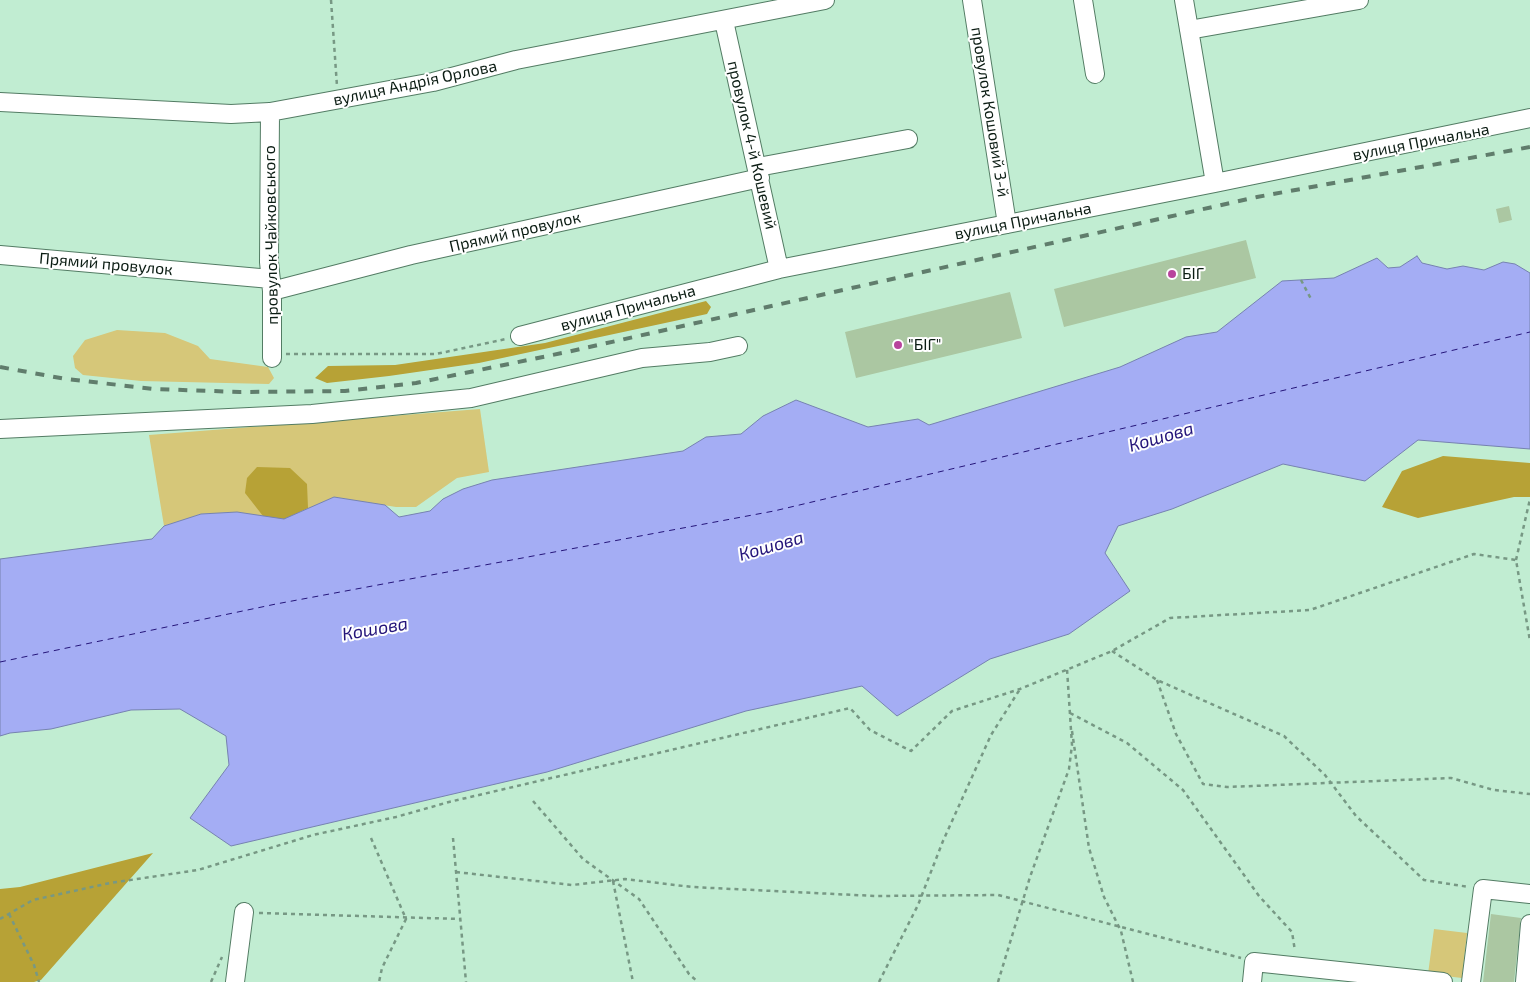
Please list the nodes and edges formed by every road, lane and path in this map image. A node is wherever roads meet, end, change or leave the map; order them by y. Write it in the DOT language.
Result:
graph roads {
  1 [pos="331,0"];
  2 [pos="826,0"];
  3 [pos="972,0"];
  4 [pos="1082,0"];
  5 [pos="1184,0"];
  6 [pos="1359,0"];
  7 [pos="799,2"];
  8 [pos="724,22"];
  9 [pos="1189,30"];
  10 [pos="1095,74"];
  11 [pos="338,100"];
  12 [pos="0,102"];
  13 [pos="270,112"];
  14 [pos="1530,118"];
  15 [pos="908,139"];
  16 [pos="759,173"];
  17 [pos="1214,183"];
  18 [pos="1007,224"];
  19 [pos="0,255"];
  20 [pos="779,269"];
  21 [pos="1300,280"];
  22 [pos="272,285"];
  23 [pos="1311,299"];
  24 [pos="520,336"];
  25 [pos="738,346"];
  26 [pos="272,356"];
  27 [pos="0,429"];
  28 [pos="1530,499"];
  29 [pos="1516,560"];
  30 [pos="1529,620"];
  31 [pos="1530,641"];
  32 [pos="1112,651"];
  33 [pos="1067,670"];
  34 [pos="1157,680"];
  35 [pos="1020,688"];
  36 [pos="1070,712"];
  37 [pos="1330,782"];
  38 [pos="1530,794"];
  39 [pos="533,801"];
  40 [pos="371,838"];
  41 [pos="453,838"];
  42 [pos="456,872"];
  43 [pos="613,880"];
  44 [pos="1483,889"];
  45 [pos="1530,894"];
  46 [pos="921,896"];
  47 [pos="1022,902"];
  48 [pos="244,912"];
  49 [pos="9,914"];
  50 [pos="0,918"];
  51 [pos="406,919"];
  52 [pos="460,919"];
  53 [pos="1530,924"];
  54 [pos="1119,927"];
  55 [pos="223,956"];
  56 [pos="1254,962"];
  57 [pos="1306,973"];
  58 [pos="39,982"];
  59 [pos="210,982"];
  60 [pos="235,982"];
  61 [pos="379,982"];
  62 [pos="466,982"];
  63 [pos="633,982"];
  64 [pos="698,982"];
  65 [pos="879,982"];
  66 [pos="998,982"];
  67 [pos="1134,982"];
  68 [pos="1252,982"];
  69 [pos="1443,982"];
  70 [pos="1470,982"];
  71 [pos="1525,982"];
  1 -- 11 [label="path"];
  2 -- 7 [label="street, вулиця Андрія Орлова"];
  3 -- 18 [label="street, провулок Кошовий 3-й"];
  4 -- 10 [label="street"];
  5 -- 9 [label="street"];
  6 -- 9 [label="street"];
  7 -- 8 [label="street, вулиця Андрія Орлова"];
  8 -- 11 [label="street, вулиця Андрія Орлова"];
  8 -- 16 [label="street, провулок 4-й Кошевий"];
  9 -- 17 [label="street"];
  11 -- 13 [label="street, вулиця Андрія Орлова"];
  12 -- 13 [label="street, вулиця Андрія Орлова"];
  13 -- 22 [label="street, провулок Чайковського"];
  14 -- 17 [label="street, вулиця Причальна"];
  15 -- 16 [label="street, Прямий провулок"];
  16 -- 20 [label="street, провулок 4-й Кошевий"];
  16 -- 22 [label="street, Прямий провулок"];
  17 -- 18 [label="street, вулиця Причальна"];
  18 -- 20 [label="street, вулиця Причальна"];
  19 -- 22 [label="street, Прямий провулок"];
  20 -- 24 [label="street, вулиця Причальна"];
  21 -- 23 [label="path"];
  22 -- 26 [label="street, провулок Чайковського"];
  24 -- 26 [label="path"];
  25 -- 27 [label="street"];
  28 -- 29 [label="path"];
  29 -- 30 [label="path"];
  29 -- 32 [label="path"];
  30 -- 31 [label="path"];
  32 -- 33 [label="path"];
  32 -- 34 [label="path"];
  33 -- 35 [label="path"];
  33 -- 36 [label="path"];
  34 -- 37 [label="path"];
  34 -- 37 [label="path"];
  35 -- 46 [label="path"];
  35 -- 49 [label="path"];
  36 -- 47 [label="path"];
  36 -- 54 [label="path"];
  36 -- 57 [label="path"];
  37 -- 38 [label="path"];
  37 -- 44 [label="path"];
  39 -- 43 [label="path"];
  40 -- 51 [label="path"];
  41 -- 42 [label="path"];
  42 -- 43 [label="path"];
  42 -- 52 [label="path"];
  43 -- 46 [label="path"];
  43 -- 63 [label="path"];
  43 -- 64 [label="path"];
  44 -- 45 [label="street"];
  44 -- 70 [label="street"];
  46 -- 47 [label="path"];
  46 -- 65 [label="path"];
  47 -- 54 [label="path"];
  47 -- 66 [label="path"];
  48 -- 51 [label="path"];
  48 -- 60 [label="street"];
  49 -- 50 [label="path"];
  49 -- 58 [label="path"];
  51 -- 52 [label="path"];
  51 -- 61 [label="path"];
  52 -- 62 [label="path"];
  53 -- 71 [label="street"];
  54 -- 56 [label="path"];
  54 -- 67 [label="path"];
  55 -- 59 [label="path"];
  56 -- 57 [label="street"];
  56 -- 68 [label="street"];
  57 -- 69 [label="street"];
}
